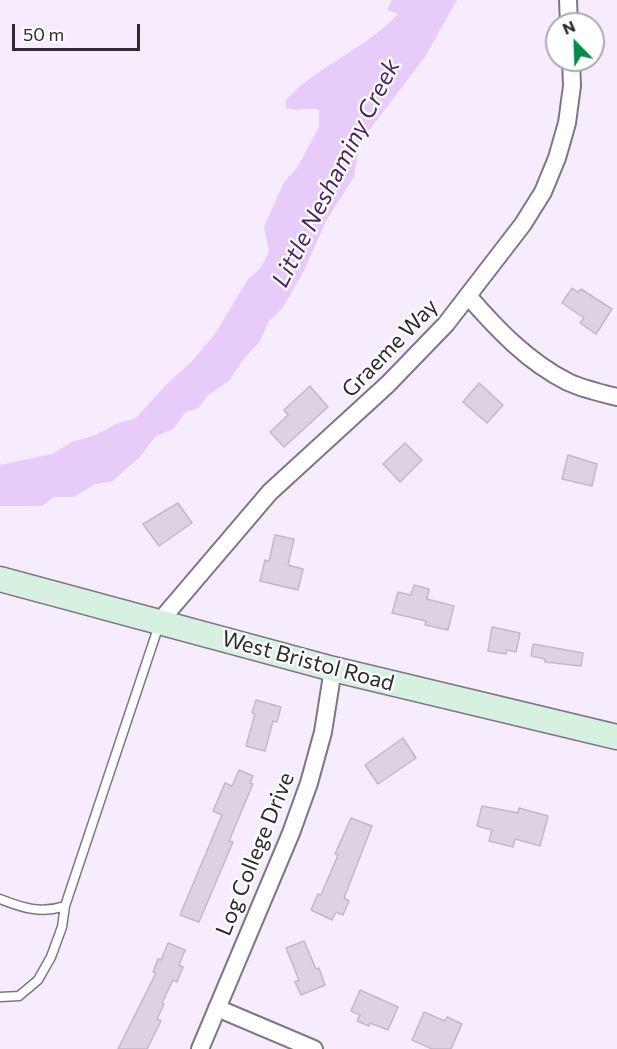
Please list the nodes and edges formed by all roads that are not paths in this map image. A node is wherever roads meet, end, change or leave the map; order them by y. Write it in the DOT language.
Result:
graph roads {
  1 [pos="571,72"];
  2 [pos="469,297"];
  3 [pos="617,397"];
  4 [pos="0,579"];
  5 [pos="160,621"];
  6 [pos="333,669"];
  7 [pos="617,737"];
  8 [pos="0,899"];
  9 [pos="65,906"];
  10 [pos="0,997"];
  11 [pos="217,1008"];
  12 [pos="200,1049"];
  13 [pos="314,1049"];
  1 -- 2 [label="street, Graeme Way"];
  2 -- 3 [label="street"];
  2 -- 5 [label="street, Graeme Way"];
  4 -- 5 [label="main road, West Bristol Road"];
  5 -- 6 [label="main road, West Bristol Road"];
  5 -- 9 [label="lane"];
  6 -- 7 [label="main road, West Bristol Road"];
  6 -- 11 [label="street, Log College Drive"];
  8 -- 9 [label="lane"];
  9 -- 10 [label="lane"];
  11 -- 12 [label="street, Log College Drive"];
  11 -- 13 [label="street"];
}
